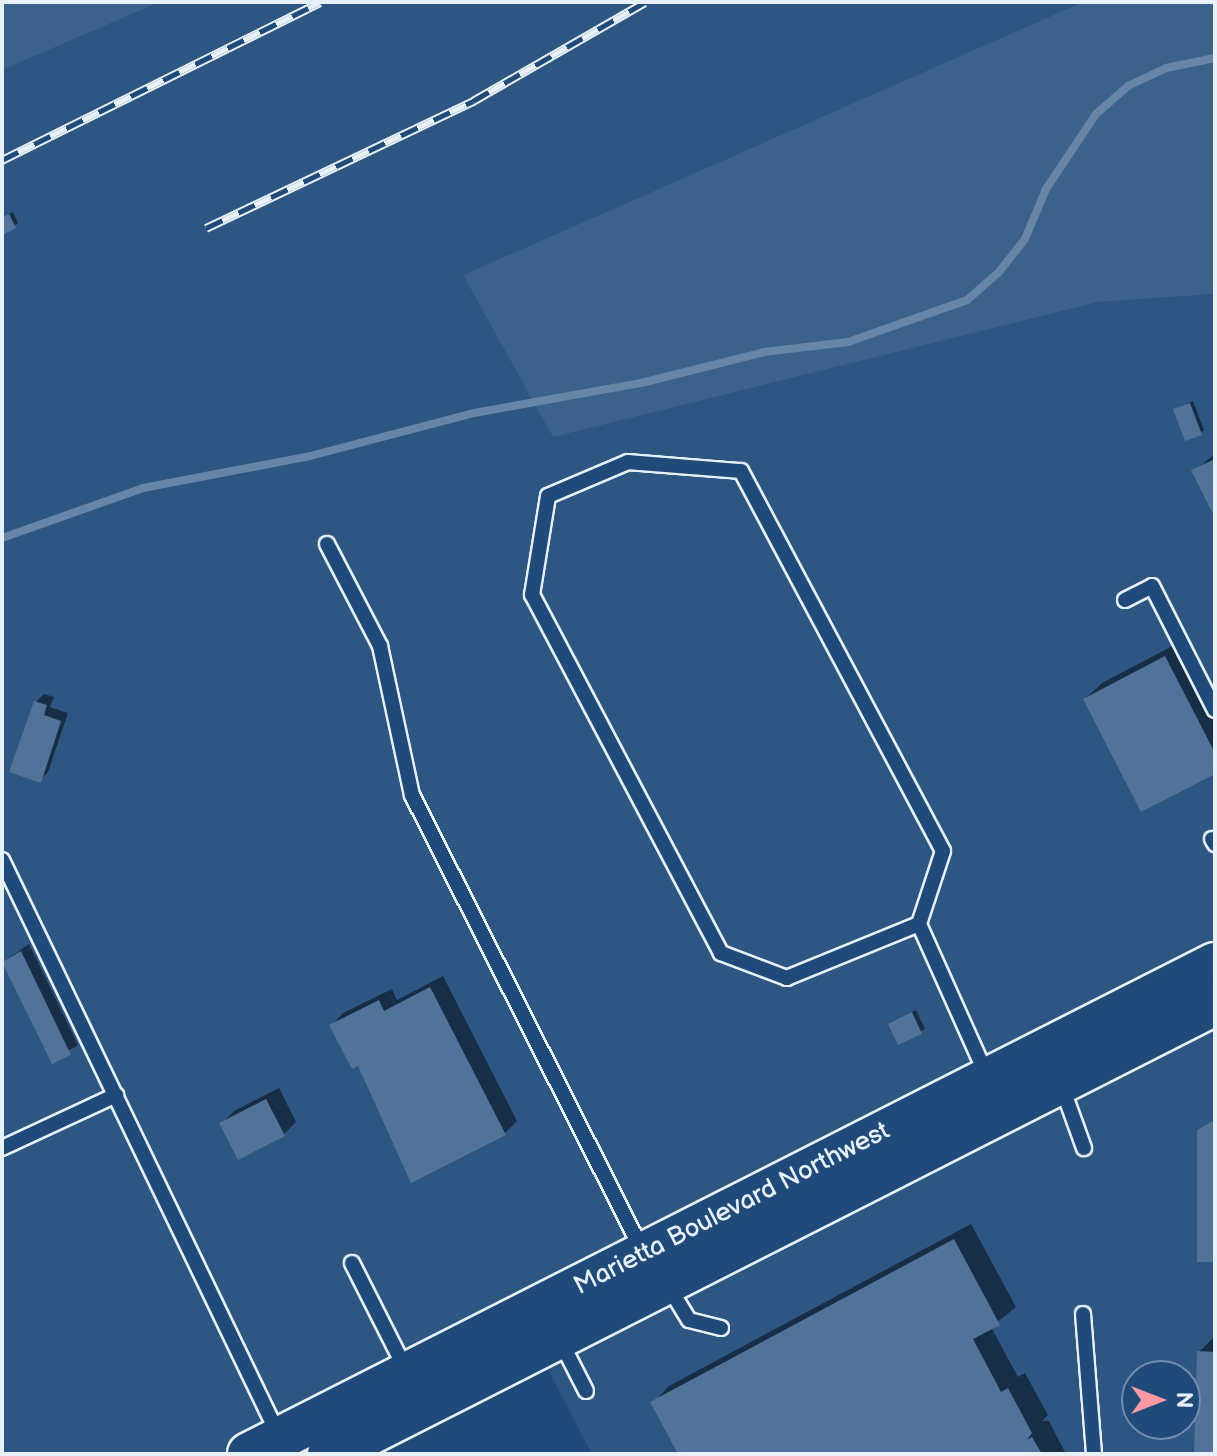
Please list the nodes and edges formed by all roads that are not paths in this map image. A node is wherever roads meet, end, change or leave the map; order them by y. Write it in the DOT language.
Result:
graph roads {
  1 [pos="327,544"];
  2 [pos="1125,600"];
  3 [pos="1215,710"];
  4 [pos="2,860"];
  5 [pos="919,924"];
  6 [pos="1215,964"];
  7 [pos="1215,1004"];
  8 [pos="989,1080"];
  9 [pos="1061,1083"];
  10 [pos="116,1095"];
  11 [pos="2,1148"];
  12 [pos="1084,1148"];
  13 [pos="352,1263"];
  14 [pos="655,1268"];
  15 [pos="1083,1314"];
  16 [pos="721,1328"];
  17 [pos="559,1338"];
  18 [pos="408,1373"];
  19 [pos="586,1391"];
  20 [pos="272,1449"];
  21 [pos="329,1454"];
  22 [pos="1094,1454"];
  1 -- 14 [label="lane"];
  2 -- 3 [label="lane"];
  4 -- 10 [label="lane"];
  5 -- 5 [label="lane"];
  5 -- 8 [label="lane"];
  6 -- 8 [label="main road, Marietta Boulevard Northwest"];
  7 -- 9 [label="main road"];
  8 -- 14 [label="main road, Marietta Boulevard Northwest"];
  9 -- 12 [label="lane"];
  9 -- 14 [label="main road"];
  10 -- 11 [label="lane"];
  10 -- 20 [label="lane"];
  13 -- 18 [label="lane"];
  14 -- 16 [label="lane"];
  14 -- 17 [label="main road"];
  14 -- 18 [label="main road, Marietta Boulevard Northwest"];
  15 -- 22 [label="lane"];
  17 -- 19 [label="lane"];
  17 -- 21 [label="main road"];
  18 -- 20 [label="main road, Marietta Boulevard Northwest"];
}
